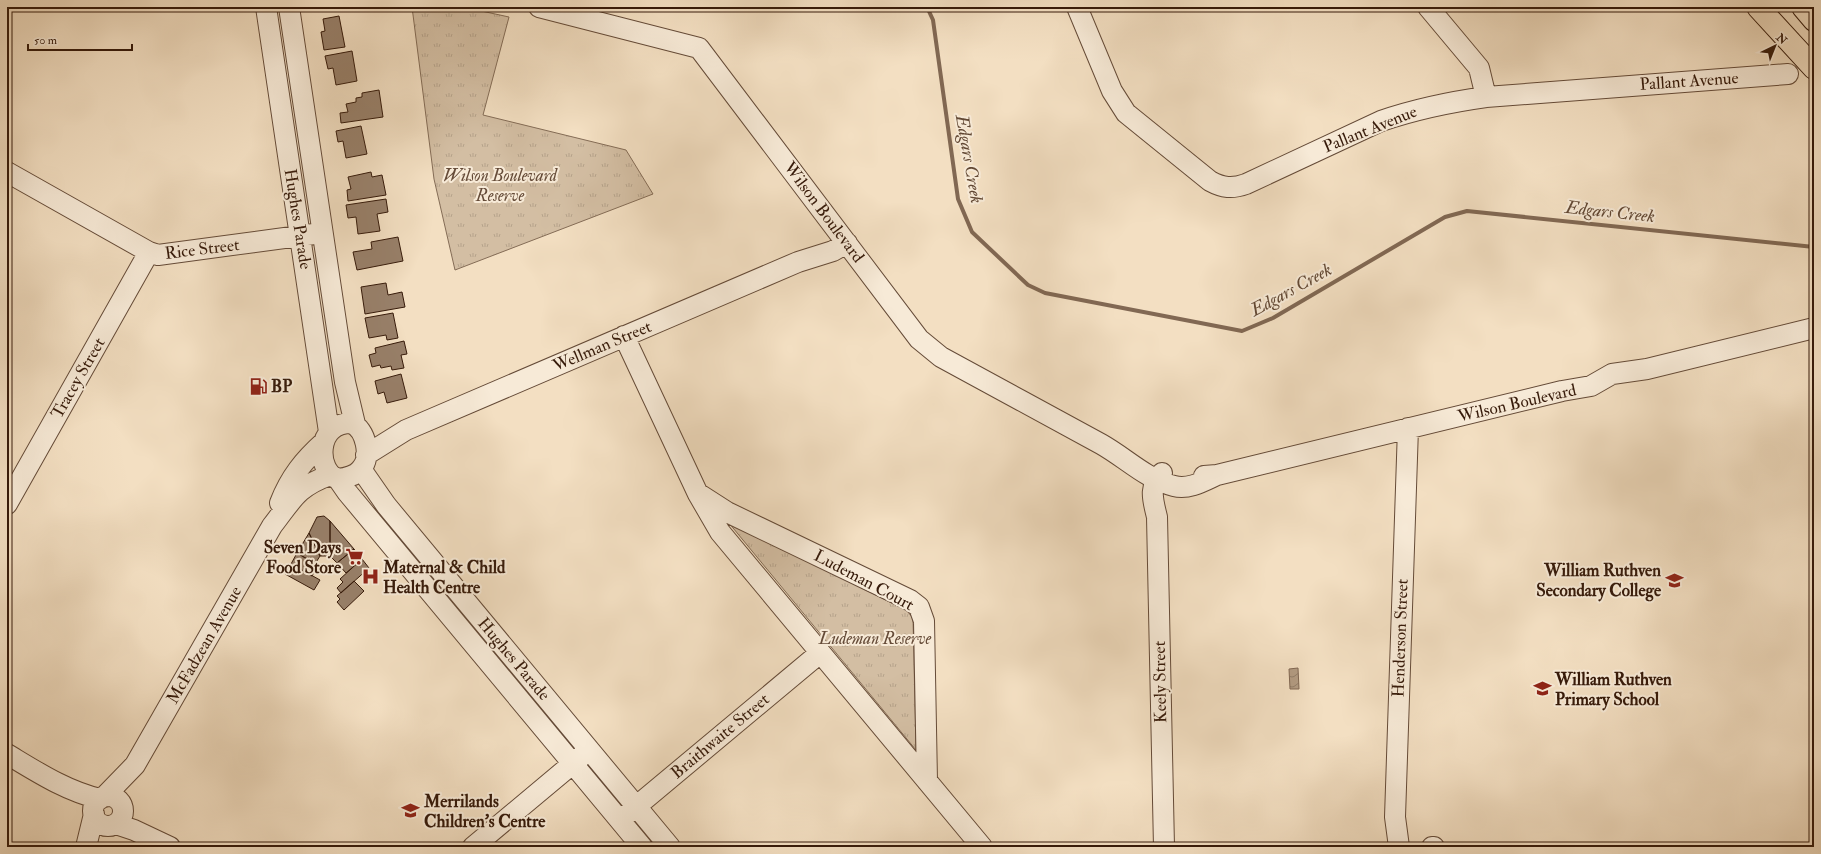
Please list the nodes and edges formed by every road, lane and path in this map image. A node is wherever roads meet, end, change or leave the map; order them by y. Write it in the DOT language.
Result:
graph roads {
  1 [pos="266,7"];
  2 [pos="289,7"];
  3 [pos="539,7"];
  4 [pos="1077,7"];
  5 [pos="1428,7"];
  6 [pos="1758,7"];
  7 [pos="1803,7"];
  8 [pos="1814,20"];
  9 [pos="1813,67"];
  10 [pos="1788,74"];
  11 [pos="1486,97"];
  12 [pos="7,172"];
  13 [pos="322,233"];
  14 [pos="841,235"];
  15 [pos="301,236"];
  16 [pos="149,252"];
  17 [pos="1814,328"];
  18 [pos="624,336"];
  19 [pos="1408,428"];
  20 [pos="359,429"];
  21 [pos="406,430"];
  22 [pos="326,437"];
  23 [pos="364,462"];
  24 [pos="334,477"];
  25 [pos="1160,478"];
  26 [pos="698,494"];
  27 [pos="7,504"];
  28 [pos="272,526"];
  29 [pos="820,653"];
  30 [pos="590,750"];
  31 [pos="7,754"];
  32 [pos="574,763"];
  33 [pos="135,765"];
  34 [pos="927,781"];
  35 [pos="98,806"];
  36 [pos="636,806"];
  37 [pos="119,817"];
  38 [pos="620,820"];
  39 [pos="165,844"];
  40 [pos="86,847"];
  41 [pos="92,847"];
  42 [pos="473,847"];
  43 [pos="642,847"];
  44 [pos="670,847"];
  45 [pos="982,847"];
  46 [pos="1164,847"];
  47 [pos="1399,847"];
  1 -- 15 [label="street, Hughes Parade"];
  2 -- 13 [label="street, Hughes Parade"];
  3 -- 14 [label="street, Wilson Boulevard"];
  4 -- 11 [label="street, Pallant Avenue"];
  5 -- 11 [label="street"];
  6 -- 9 [label="main road"];
  7 -- 8 [label="main road"];
  10 -- 11 [label="street, Pallant Avenue"];
  12 -- 16 [label="street, Rice Street"];
  13 -- 15 [label="street, Rice Street"];
  13 -- 20 [label="street, Hughes Parade"];
  14 -- 18 [label="street, Wellman Street"];
  14 -- 25 [label="street, Wilson Boulevard"];
  15 -- 16 [label="street, Rice Street"];
  15 -- 22 [label="street, Hughes Parade"];
  16 -- 27 [label="street, Tracey Street"];
  17 -- 19 [label="street, Wilson Boulevard"];
  18 -- 21 [label="street, Wellman Street"];
  18 -- 26 [label="street"];
  19 -- 25 [label="street, Wilson Boulevard"];
  19 -- 47 [label="street, Henderson Street"];
  20 -- 21 [label="street, Wellman Street"];
  20 -- 22 [label="street"];
  20 -- 23 [label="street"];
  21 -- 23 [label="street, Wellman Street"];
  22 -- 24 [label="street"];
  22 -- 28 [label="street, McFadzean Avenue"];
  23 -- 24 [label="street"];
  23 -- 30 [label="street, Hughes Parade"];
  24 -- 28 [label="street, McFadzean Avenue"];
  24 -- 32 [label="street, Hughes Parade"];
  25 -- 46 [label="street, Keely Street"];
  26 -- 29 [label="street"];
  26 -- 34 [label="street, Ludeman Court"];
  28 -- 33 [label="street, McFadzean Avenue"];
  29 -- 34 [label="street"];
  29 -- 36 [label="street, Braithwaite Street"];
  30 -- 32 [label="street"];
  30 -- 36 [label="street, Hughes Parade"];
  31 -- 35 [label="street"];
  32 -- 38 [label="street, Hughes Parade"];
  32 -- 42 [label="street"];
  33 -- 35 [label="street, McFadzean Avenue"];
  33 -- 37 [label="street, McFadzean Avenue"];
  34 -- 45 [label="street"];
  35 -- 37 [label="street"];
  35 -- 37 [label="street"];
  35 -- 40 [label="street"];
  36 -- 38 [label="street, Braithwaite Street"];
  36 -- 44 [label="street, Hughes Parade"];
  37 -- 39 [label="street"];
  37 -- 41 [label="street, McFadzean Avenue"];
  38 -- 43 [label="street, Hughes Parade"];
}
